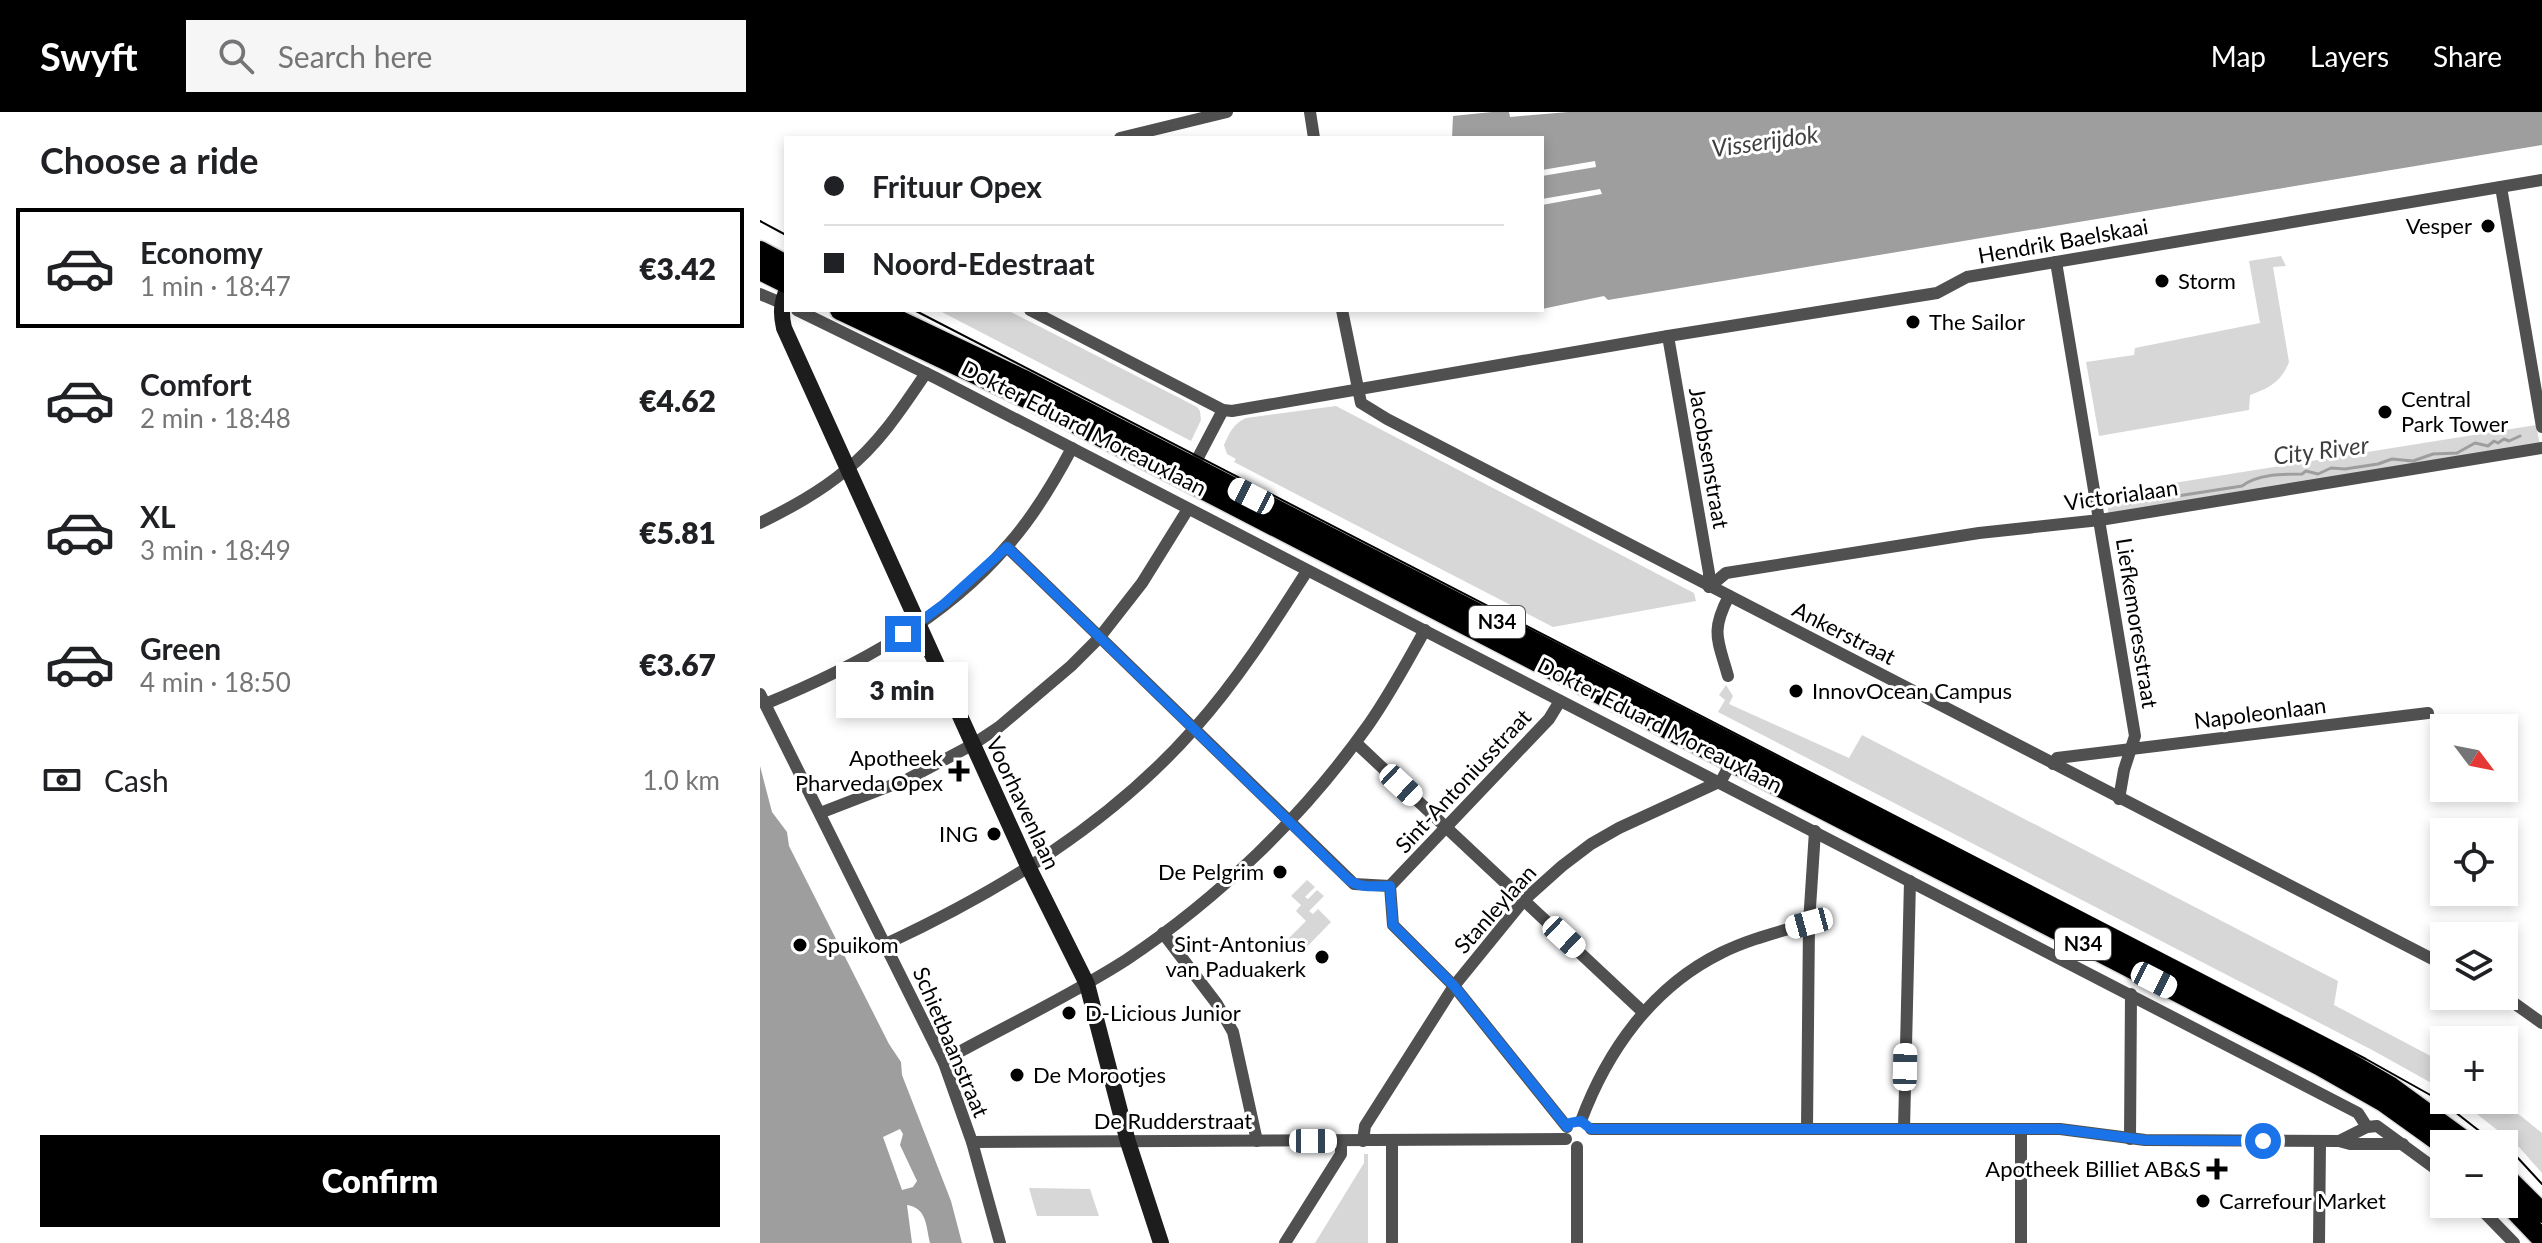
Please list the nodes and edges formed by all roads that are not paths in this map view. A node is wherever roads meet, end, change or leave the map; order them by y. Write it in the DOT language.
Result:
graph roads {
  1 [pos="1227,112"];
  2 [pos="1310,112"];
  3 [pos="1128,136"];
  4 [pos="1314,136"];
  5 [pos="2542,180"];
  6 [pos="2501,187"];
  7 [pos="760,251"];
  8 [pos="2056,262"];
  9 [pos="784,264"];
  10 [pos="760,270"];
  11 [pos="760,294"];
  12 [pos="784,295"];
  13 [pos="784,298"];
  14 [pos="784,307"];
  15 [pos="813,312"];
  16 [pos="844,312"];
  17 [pos="881,312"];
  18 [pos="1034,312"];
  19 [pos="1342,312"];
  20 [pos="1668,336"];
  21 [pos="926,373"];
  22 [pos="1357,389"];
  23 [pos="1223,410"];
  24 [pos="2542,427"];
  25 [pos="1072,448"];
  26 [pos="2542,448"];
  27 [pos="848,469"];
  28 [pos="1190,473"];
  29 [pos="1188,509"];
  30 [pos="2100,520"];
  31 [pos="760,523"];
  32 [pos="1007,547"];
  33 [pos="1307,571"];
  34 [pos="1709,587"];
  35 [pos="1729,596"];
  36 [pos="917,625"];
  37 [pos="1425,630"];
  38 [pos="1099,638"];
  39 [pos="1728,676"];
  40 [pos="762,699"];
  41 [pos="1560,701"];
  42 [pos="2428,713"];
  43 [pos="1194,729"];
  44 [pos="1356,743"];
  45 [pos="972,745"];
  46 [pos="2132,748"];
  47 [pos="1727,750"];
  48 [pos="2053,764"];
  49 [pos="1704,773"];
  50 [pos="1721,781"];
  51 [pos="1685,798"];
  52 [pos="2119,799"];
  53 [pos="820,813"];
  54 [pos="1289,821"];
  55 [pos="1447,828"];
  56 [pos="1815,831"];
  57 [pos="1029,868"];
  58 [pos="1910,881"];
  59 [pos="1390,886"];
  60 [pos="1524,900"];
  61 [pos="1809,923"];
  62 [pos="1163,933"];
  63 [pos="886,944"];
  64 [pos="2430,958"];
  65 [pos="1087,984"];
  66 [pos="1454,986"];
  67 [pos="2131,994"];
  68 [pos="2518,1006"];
  69 [pos="1643,1012"];
  70 [pos="2542,1023"];
  71 [pos="944,1063"];
  72 [pos="1586,1125"];
  73 [pos="2367,1127"];
  74 [pos="1807,1128"];
  75 [pos="1904,1129"];
  76 [pos="2021,1129"];
  77 [pos="2450,1130"];
  78 [pos="2430,1135"];
  79 [pos="1570,1138"];
  80 [pos="2130,1139"];
  81 [pos="1257,1141"];
  82 [pos="1341,1141"];
  83 [pos="1363,1141"];
  84 [pos="1392,1141"];
  85 [pos="2339,1141"];
  86 [pos="972,1142"];
  87 [pos="1128,1142"];
  88 [pos="2320,1142"];
  89 [pos="2403,1144"];
  90 [pos="2430,1164"];
  91 [pos="2518,1189"];
  92 [pos="2542,1213"];
  93 [pos="2518,1214"];
  94 [pos="2490,1218"];
  95 [pos="2542,1239"];
  96 [pos="1000,1243"];
  97 [pos="1161,1243"];
  98 [pos="1285,1243"];
  99 [pos="1392,1243"];
  100 [pos="1577,1243"];
  101 [pos="2021,1243"];
  102 [pos="2319,1243"];
  103 [pos="2514,1243"];
  1 -- 3 [label="street"];
  2 -- 4 [label="street"];
  5 -- 6 [label="street, Hendrik Baelskaai"];
  6 -- 8 [label="street, Hendrik Baelskaai"];
  6 -- 24 [label="street"];
  7 -- 9 [label="main road"];
  8 -- 20 [label="street, Hendrik Baelskaai"];
  8 -- 30 [label="street, Liefkemoresstraat"];
  10 -- 12 [label="main road, Dokter Eduard Moreauxlaan"];
  11 -- 13 [label="street"];
  14 -- 27 [label="street, Voorhavenlaan"];
  15 -- 21 [label="street, Dokter Eduard Moreauxlaan"];
  16 -- 28 [label="main road, Dokter Eduard Moreauxlaan / N34"];
  17 -- 28 [label="main road, Dokter Eduard Moreauxlaan / N34"];
  18 -- 23 [label="street"];
  19 -- 22 [label="street"];
  20 -- 22 [label="street, Hendrik Baelskaai"];
  20 -- 34 [label="street, Jacobsenstraat"];
  21 -- 25 [label="street, Dokter Eduard Moreauxlaan"];
  21 -- 27 [label="street"];
  22 -- 23 [label="street"];
  22 -- 34 [label="street, Ankerstraat"];
  23 -- 28 [label="street"];
  25 -- 29 [label="street, Dokter Eduard Moreauxlaan"];
  25 -- 32 [label="street"];
  26 -- 30 [label="street, Victorialaan"];
  27 -- 31 [label="street"];
  27 -- 36 [label="street, Voorhavenlaan"];
  28 -- 47 [label="main road, Dokter Eduard Moreauxlaan / N34"];
  29 -- 33 [label="street, Dokter Eduard Moreauxlaan"];
  29 -- 38 [label="street"];
  30 -- 34 [label="street, Victorialaan"];
  30 -- 46 [label="street, Liefkemoresstraat"];
  32 -- 36 [label="street"];
  32 -- 38 [label="street"];
  33 -- 37 [label="street, Dokter Eduard Moreauxlaan"];
  33 -- 43 [label="street"];
  34 -- 35 [label="street, Ankerstraat"];
  35 -- 39 [label="street"];
  35 -- 48 [label="street, Ankerstraat"];
  36 -- 40 [label="street"];
  36 -- 45 [label="street, Voorhavenlaan"];
  37 -- 41 [label="street, Dokter Eduard Moreauxlaan"];
  37 -- 44 [label="street"];
  38 -- 43 [label="street"];
  38 -- 45 [label="street"];
  40 -- 53 [label="street, Schietbaanstraat"];
  41 -- 49 [label="street, Dokter Eduard Moreauxlaan"];
  41 -- 55 [label="street, Sint-Antoniusstraat"];
  42 -- 46 [label="street, Napoleonlaan"];
  43 -- 54 [label="street"];
  43 -- 57 [label="street"];
  44 -- 54 [label="street"];
  44 -- 55 [label="street"];
  45 -- 53 [label="street"];
  45 -- 57 [label="street, Voorhavenlaan"];
  46 -- 48 [label="street, Napoleonlaan"];
  46 -- 52 [label="street, Liefkemoresstraat"];
  47 -- 49 [label="street, Stanleylaan"];
  47 -- 50 [label="street"];
  47 -- 77 [label="main road, Dokter Eduard Moreauxlaan / N34"];
  47 -- 78 [label="main road, Dokter Eduard Moreauxlaan / N34"];
  48 -- 52 [label="street, Ankerstraat"];
  49 -- 50 [label="street, Dokter Eduard Moreauxlaan"];
  49 -- 51 [label="street, Stanleylaan"];
  50 -- 51 [label="street, Stanleylaan"];
  50 -- 56 [label="street, Dokter Eduard Moreauxlaan"];
  51 -- 60 [label="street, Stanleylaan"];
  52 -- 64 [label="street, Ankerstraat"];
  53 -- 63 [label="street, Schietbaanstraat"];
  54 -- 59 [label="street"];
  54 -- 62 [label="street"];
  55 -- 59 [label="street, Sint-Antoniusstraat"];
  55 -- 60 [label="street"];
  56 -- 58 [label="street, Dokter Eduard Moreauxlaan"];
  56 -- 61 [label="street"];
  57 -- 63 [label="street"];
  57 -- 65 [label="street, Voorhavenlaan"];
  58 -- 67 [label="street, Dokter Eduard Moreauxlaan"];
  58 -- 75 [label="street"];
  59 -- 66 [label="street"];
  60 -- 66 [label="street, Stanleylaan"];
  60 -- 69 [label="street"];
  61 -- 69 [label="street"];
  61 -- 74 [label="street"];
  62 -- 65 [label="street"];
  62 -- 81 [label="street"];
  63 -- 71 [label="street, Schietbaanstraat"];
  65 -- 71 [label="street"];
  65 -- 87 [label="street, Voorhavenlaan"];
  66 -- 79 [label="street"];
  66 -- 83 [label="street, Stanleylaan"];
  67 -- 73 [label="street, Dokter Eduard Moreauxlaan"];
  67 -- 80 [label="street"];
  68 -- 70 [label="street"];
  69 -- 72 [label="street"];
  71 -- 86 [label="street, Schietbaanstraat"];
  72 -- 74 [label="street"];
  72 -- 79 [label="street"];
  72 -- 79 [label="street"];
  73 -- 85 [label="street"];
  73 -- 89 [label="street, Dokter Eduard Moreauxlaan"];
  74 -- 75 [label="street"];
  75 -- 76 [label="street"];
  76 -- 80 [label="street"];
  76 -- 101 [label="street"];
  79 -- 84 [label="street, De Rudderstraat"];
  79 -- 100 [label="street"];
  80 -- 88 [label="street"];
  81 -- 82 [label="street, De Rudderstraat"];
  81 -- 87 [label="street, De Rudderstraat"];
  82 -- 83 [label="street, De Rudderstraat"];
  82 -- 98 [label="street"];
  83 -- 84 [label="street, De Rudderstraat"];
  84 -- 99 [label="street"];
  85 -- 88 [label="street"];
  85 -- 89 [label="street"];
  86 -- 87 [label="street, De Rudderstraat"];
  86 -- 96 [label="street, Schietbaanstraat"];
  87 -- 97 [label="street, Voorhavenlaan"];
  88 -- 102 [label="street"];
  89 -- 90 [label="street, Dokter Eduard Moreauxlaan"];
  91 -- 92 [label="main road"];
  93 -- 95 [label="main road"];
  94 -- 103 [label="street"];
}
